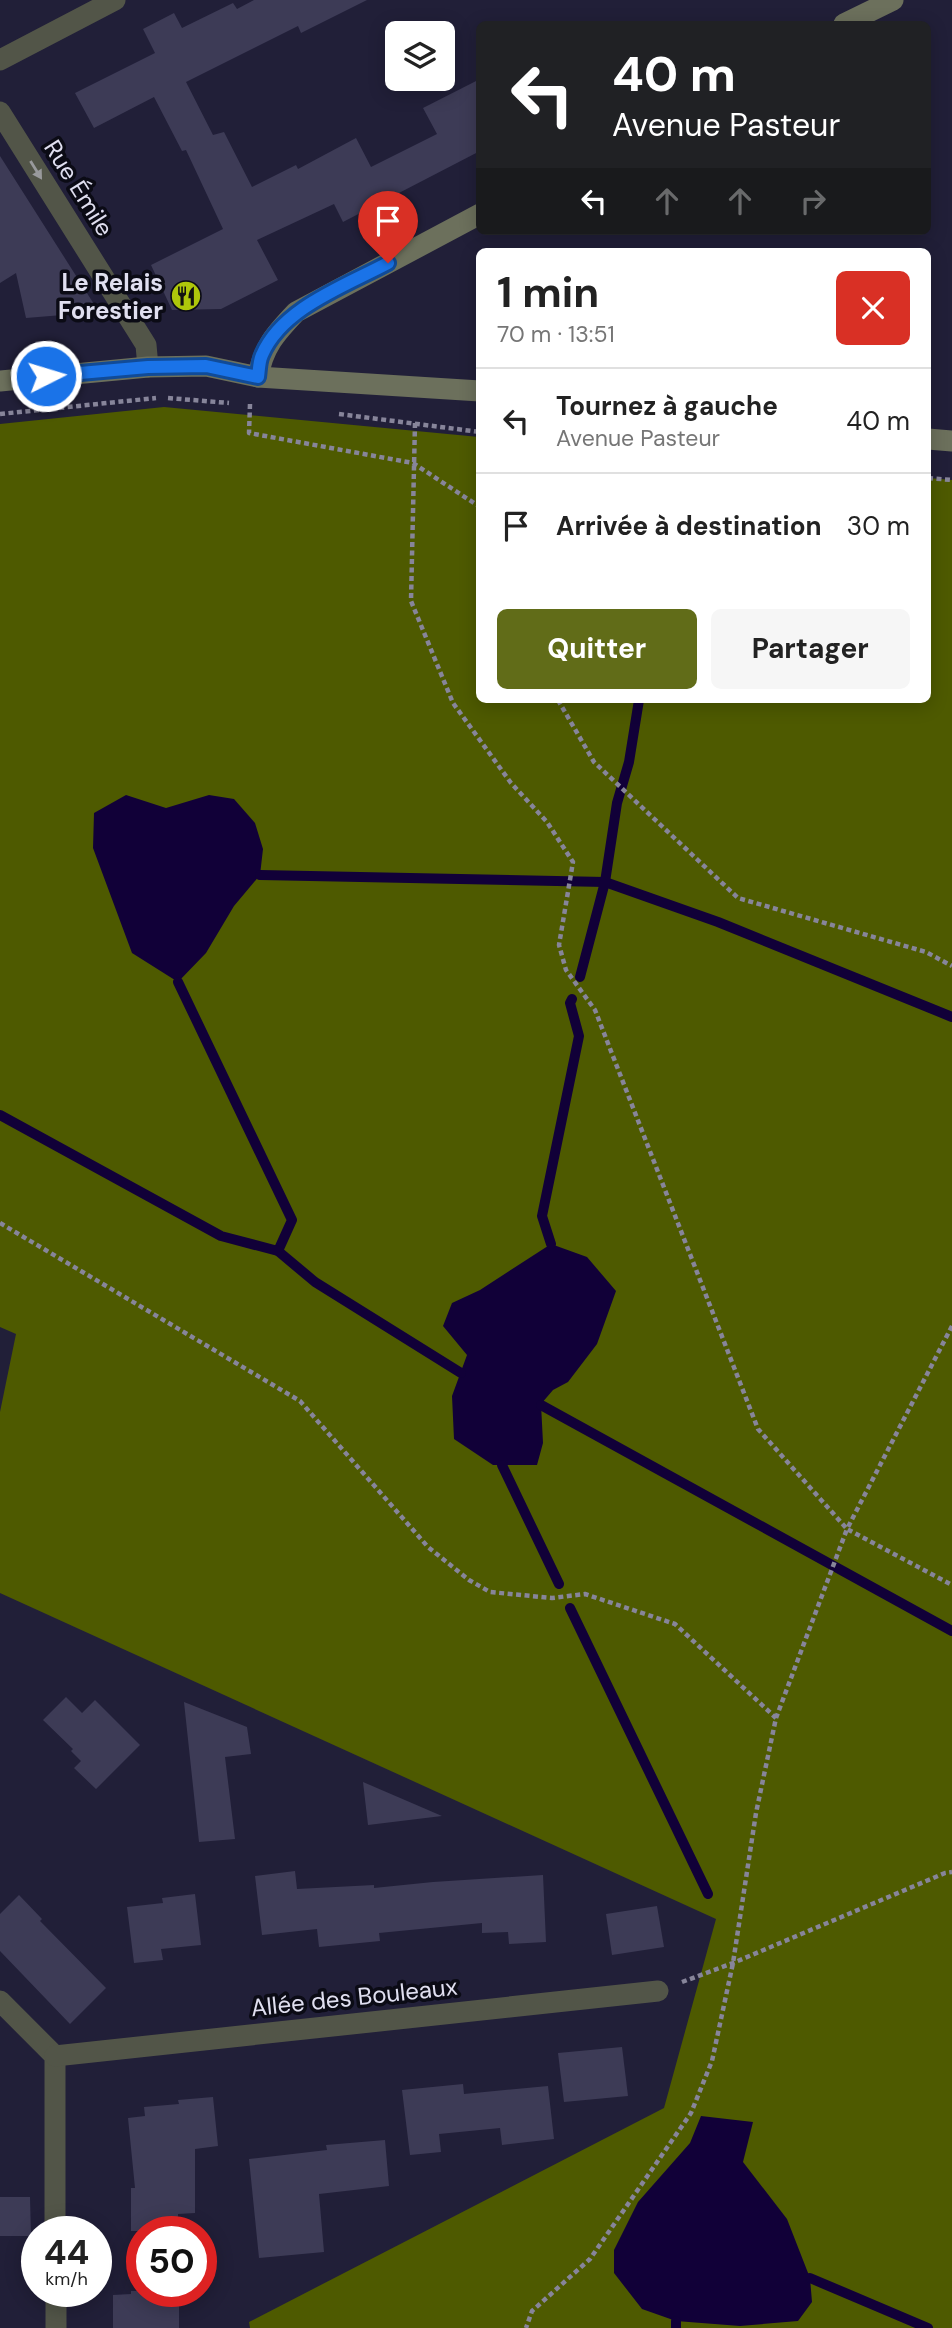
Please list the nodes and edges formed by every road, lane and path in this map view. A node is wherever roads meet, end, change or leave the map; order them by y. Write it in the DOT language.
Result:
graph roads {
  1 [pos="115,0"];
  2 [pos="892,0"];
  3 [pos="850,21"];
  4 [pos="0,60"];
  5 [pos="0,112"];
  6 [pos="476,216"];
  7 [pos="148,367"];
  8 [pos="258,377"];
  9 [pos="0,381"];
  10 [pos="476,391"];
  11 [pos="250,404"];
  12 [pos="261,405"];
  13 [pos="0,414"];
  14 [pos="337,414"];
  15 [pos="415,423"];
  16 [pos="476,431"];
  17 [pos="931,439"];
  18 [pos="952,441"];
  19 [pos="414,463"];
  20 [pos="931,478"];
  21 [pos="952,480"];
  22 [pos="476,505"];
  23 [pos="560,703"];
  24 [pos="952,966"];
  25 [pos="0,1223"];
  26 [pos="952,1326"];
  27 [pos="846,1530"];
  28 [pos="952,1585"];
  29 [pos="776,1718"];
  30 [pos="952,1872"];
  31 [pos="733,1963"];
  32 [pos="658,1990"];
  33 [pos="0,2001"];
  34 [pos="55,2056"];
  35 [pos="55,2216"];
  36 [pos="56,2307"];
  37 [pos="56,2328"];
  38 [pos="526,2328"];
  1 -- 4 [label="street"];
  2 -- 3 [label="main road"];
  5 -- 7 [label="street, Rue Émile, one-way"];
  6 -- 8 [label="main road"];
  7 -- 8 [label="main road"];
  7 -- 9 [label="main road"];
  8 -- 10 [label="main road"];
  11 -- 12 [label="path"];
  11 -- 13 [label="path"];
  11 -- 19 [label="path"];
  14 -- 15 [label="path"];
  15 -- 16 [label="path"];
  15 -- 19 [label="path"];
  17 -- 18 [label="main road"];
  19 -- 22 [label="path"];
  19 -- 27 [label="path"];
  20 -- 21 [label="path"];
  23 -- 24 [label="path"];
  25 -- 29 [label="path"];
  26 -- 27 [label="path"];
  27 -- 28 [label="path"];
  27 -- 29 [label="path"];
  29 -- 31 [label="path"];
  30 -- 31 [label="path"];
  31 -- 32 [label="path"];
  31 -- 38 [label="path"];
  32 -- 34 [label="street, Allée des Bouleaux"];
  33 -- 34 [label="street"];
  34 -- 35 [label="street"];
  36 -- 37 [label="street"];
}
